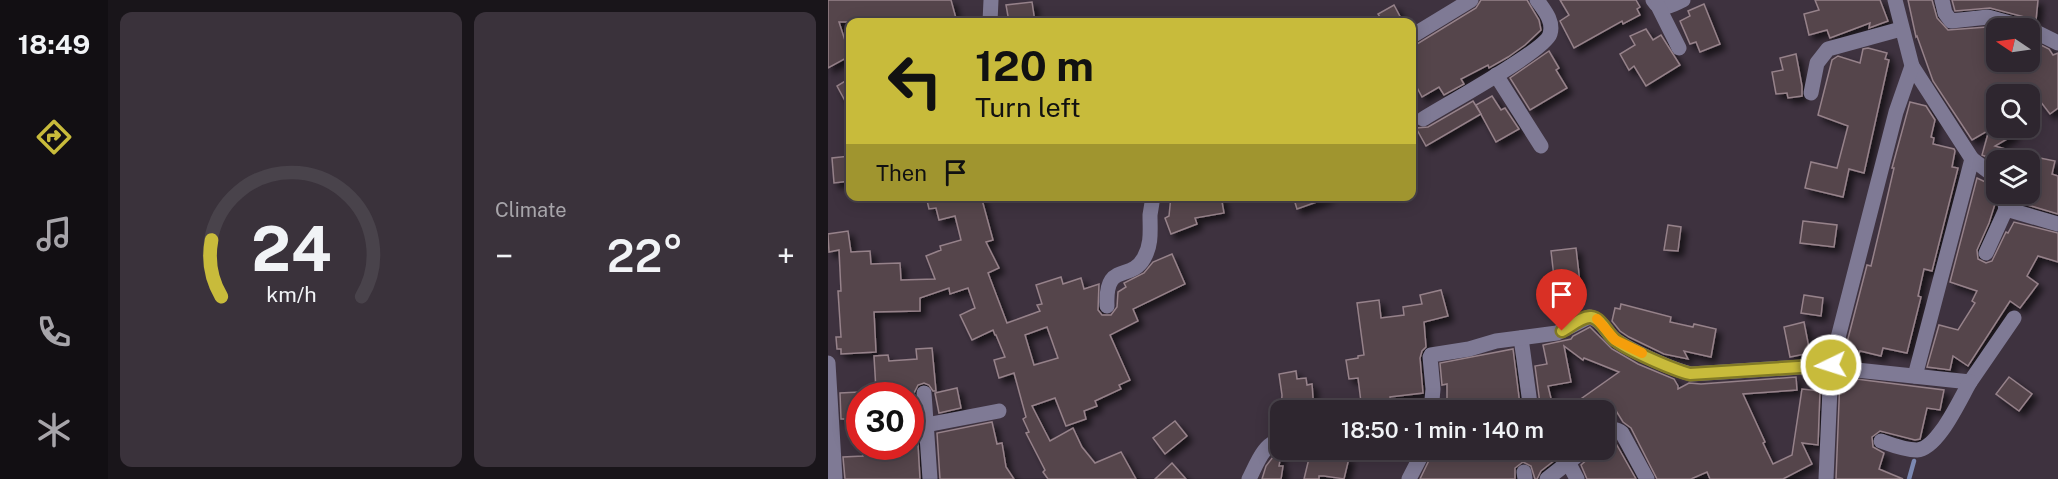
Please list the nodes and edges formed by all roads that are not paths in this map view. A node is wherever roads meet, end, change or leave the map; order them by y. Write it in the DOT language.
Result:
graph roads {
  1 [pos="991,0"];
  2 [pos="1471,0"];
  3 [pos="1538,0"];
  4 [pos="1683,0"];
  5 [pos="1895,0"];
  6 [pos="1942,0"];
  7 [pos="1655,3"];
  8 [pos="990,18"];
  9 [pos="1991,18"];
  10 [pos="1901,29"];
  11 [pos="1416,34"];
  12 [pos="2040,34"];
  13 [pos="2058,43"];
  14 [pos="1679,48"];
  15 [pos="1912,66"];
  16 [pos="1496,75"];
  17 [pos="1811,93"];
  18 [pos="1422,119"];
  19 [pos="1541,146"];
  20 [pos="1972,159"];
  21 [pos="1986,170"];
  22 [pos="1153,201"];
  23 [pos="2005,204"];
  24 [pos="2006,209"];
  25 [pos="2058,224"];
  26 [pos="1986,253"];
  27 [pos="1107,306"];
  28 [pos="2014,318"];
  29 [pos="1521,338"];
  30 [pos="828,363"];
  31 [pos="1831,365"];
  32 [pos="1915,376"];
  33 [pos="1970,382"];
  34 [pos="924,393"];
  35 [pos="1432,400"];
  36 [pos="1530,400"];
  37 [pos="999,411"];
  38 [pos="926,424"];
  39 [pos="1615,429"];
  40 [pos="1881,441"];
  41 [pos="1270,445"];
  42 [pos="1419,460"];
  43 [pos="1571,460"];
  44 [pos="1568,462"];
  45 [pos="835,479"];
  46 [pos="930,479"];
  47 [pos="1250,479"];
  48 [pos="1409,479"];
  49 [pos="1547,479"];
  50 [pos="1577,479"];
  51 [pos="1647,479"];
  52 [pos="1826,479"];
  1 -- 8 [label="street"];
  2 -- 11 [label="street"];
  3 -- 16 [label="street"];
  4 -- 7 [label="street"];
  5 -- 10 [label="street"];
  6 -- 9 [label="street"];
  7 -- 14 [label="street"];
  10 -- 15 [label="street"];
  10 -- 17 [label="street"];
  12 -- 13 [label="street"];
  15 -- 20 [label="street"];
  15 -- 31 [label="street"];
  16 -- 18 [label="street"];
  16 -- 19 [label="street"];
  20 -- 21 [label="street"];
  20 -- 32 [label="street"];
  22 -- 27 [label="street"];
  23 -- 24 [label="street"];
  24 -- 25 [label="street"];
  24 -- 26 [label="street"];
  28 -- 33 [label="street"];
  29 -- 31 [label="street"];
  29 -- 35 [label="street"];
  29 -- 36 [label="street"];
  30 -- 45 [label="street"];
  31 -- 32 [label="street"];
  31 -- 52 [label="street"];
  32 -- 33 [label="street"];
  33 -- 40 [label="street"];
  34 -- 38 [label="street"];
  37 -- 38 [label="street"];
  38 -- 46 [label="street"];
  39 -- 51 [label="street"];
  41 -- 47 [label="street"];
  42 -- 48 [label="street"];
  43 -- 44 [label="street"];
  44 -- 49 [label="street"];
  44 -- 50 [label="street"];
}
